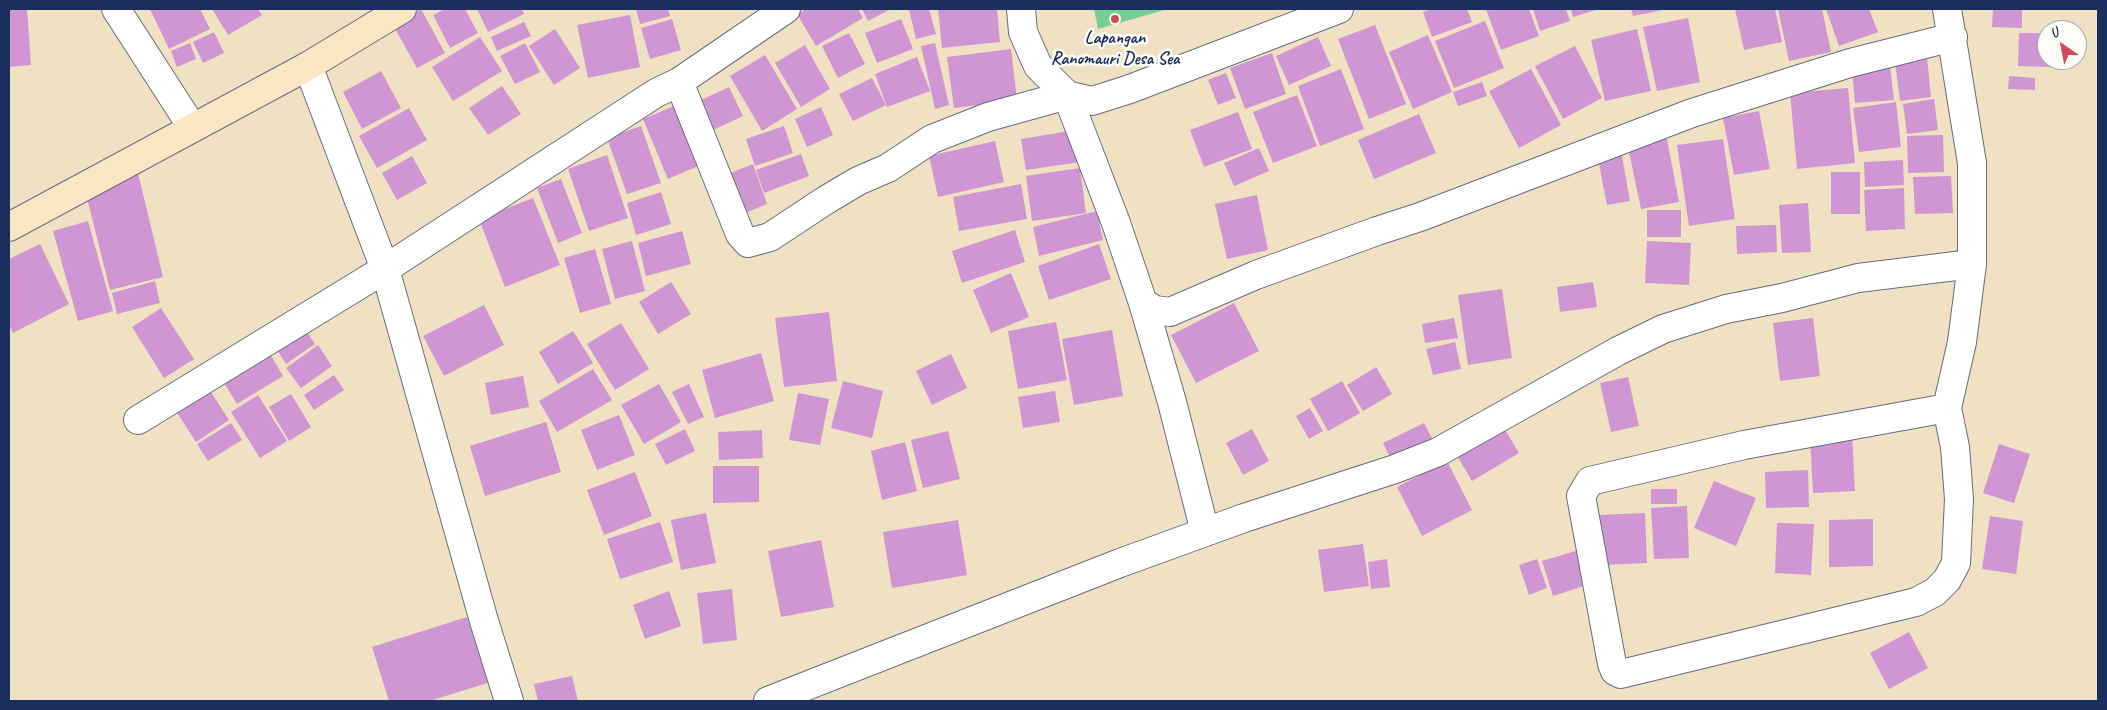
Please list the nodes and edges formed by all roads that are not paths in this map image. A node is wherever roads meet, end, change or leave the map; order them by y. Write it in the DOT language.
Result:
graph roads {
  1 [pos="116,9"];
  2 [pos="402,9"];
  3 [pos="786,9"];
  4 [pos="1021,9"];
  5 [pos="1339,9"];
  6 [pos="1947,9"];
  7 [pos="1953,37"];
  8 [pos="308,66"];
  9 [pos="679,82"];
  10 [pos="1067,95"];
  11 [pos="192,127"];
  12 [pos="9,227"];
  13 [pos="1972,264"];
  14 [pos="385,270"];
  15 [pos="1143,303"];
  16 [pos="1947,408"];
  17 [pos="138,420"];
  18 [pos="1205,532"];
  19 [pos="509,701"];
  20 [pos="768,701"];
  1 -- 11 [label="street"];
  2 -- 8 [label="main road"];
  3 -- 9 [label="street"];
  4 -- 10 [label="street"];
  5 -- 10 [label="street"];
  6 -- 7 [label="street"];
  7 -- 13 [label="street"];
  7 -- 15 [label="street"];
  8 -- 11 [label="main road"];
  8 -- 14 [label="street"];
  9 -- 10 [label="street"];
  9 -- 14 [label="street"];
  10 -- 15 [label="street"];
  11 -- 12 [label="main road"];
  13 -- 16 [label="street"];
  13 -- 18 [label="street"];
  14 -- 17 [label="street"];
  14 -- 19 [label="street"];
  15 -- 18 [label="street"];
  16 -- 16 [label="street"];
  18 -- 20 [label="street"];
}
